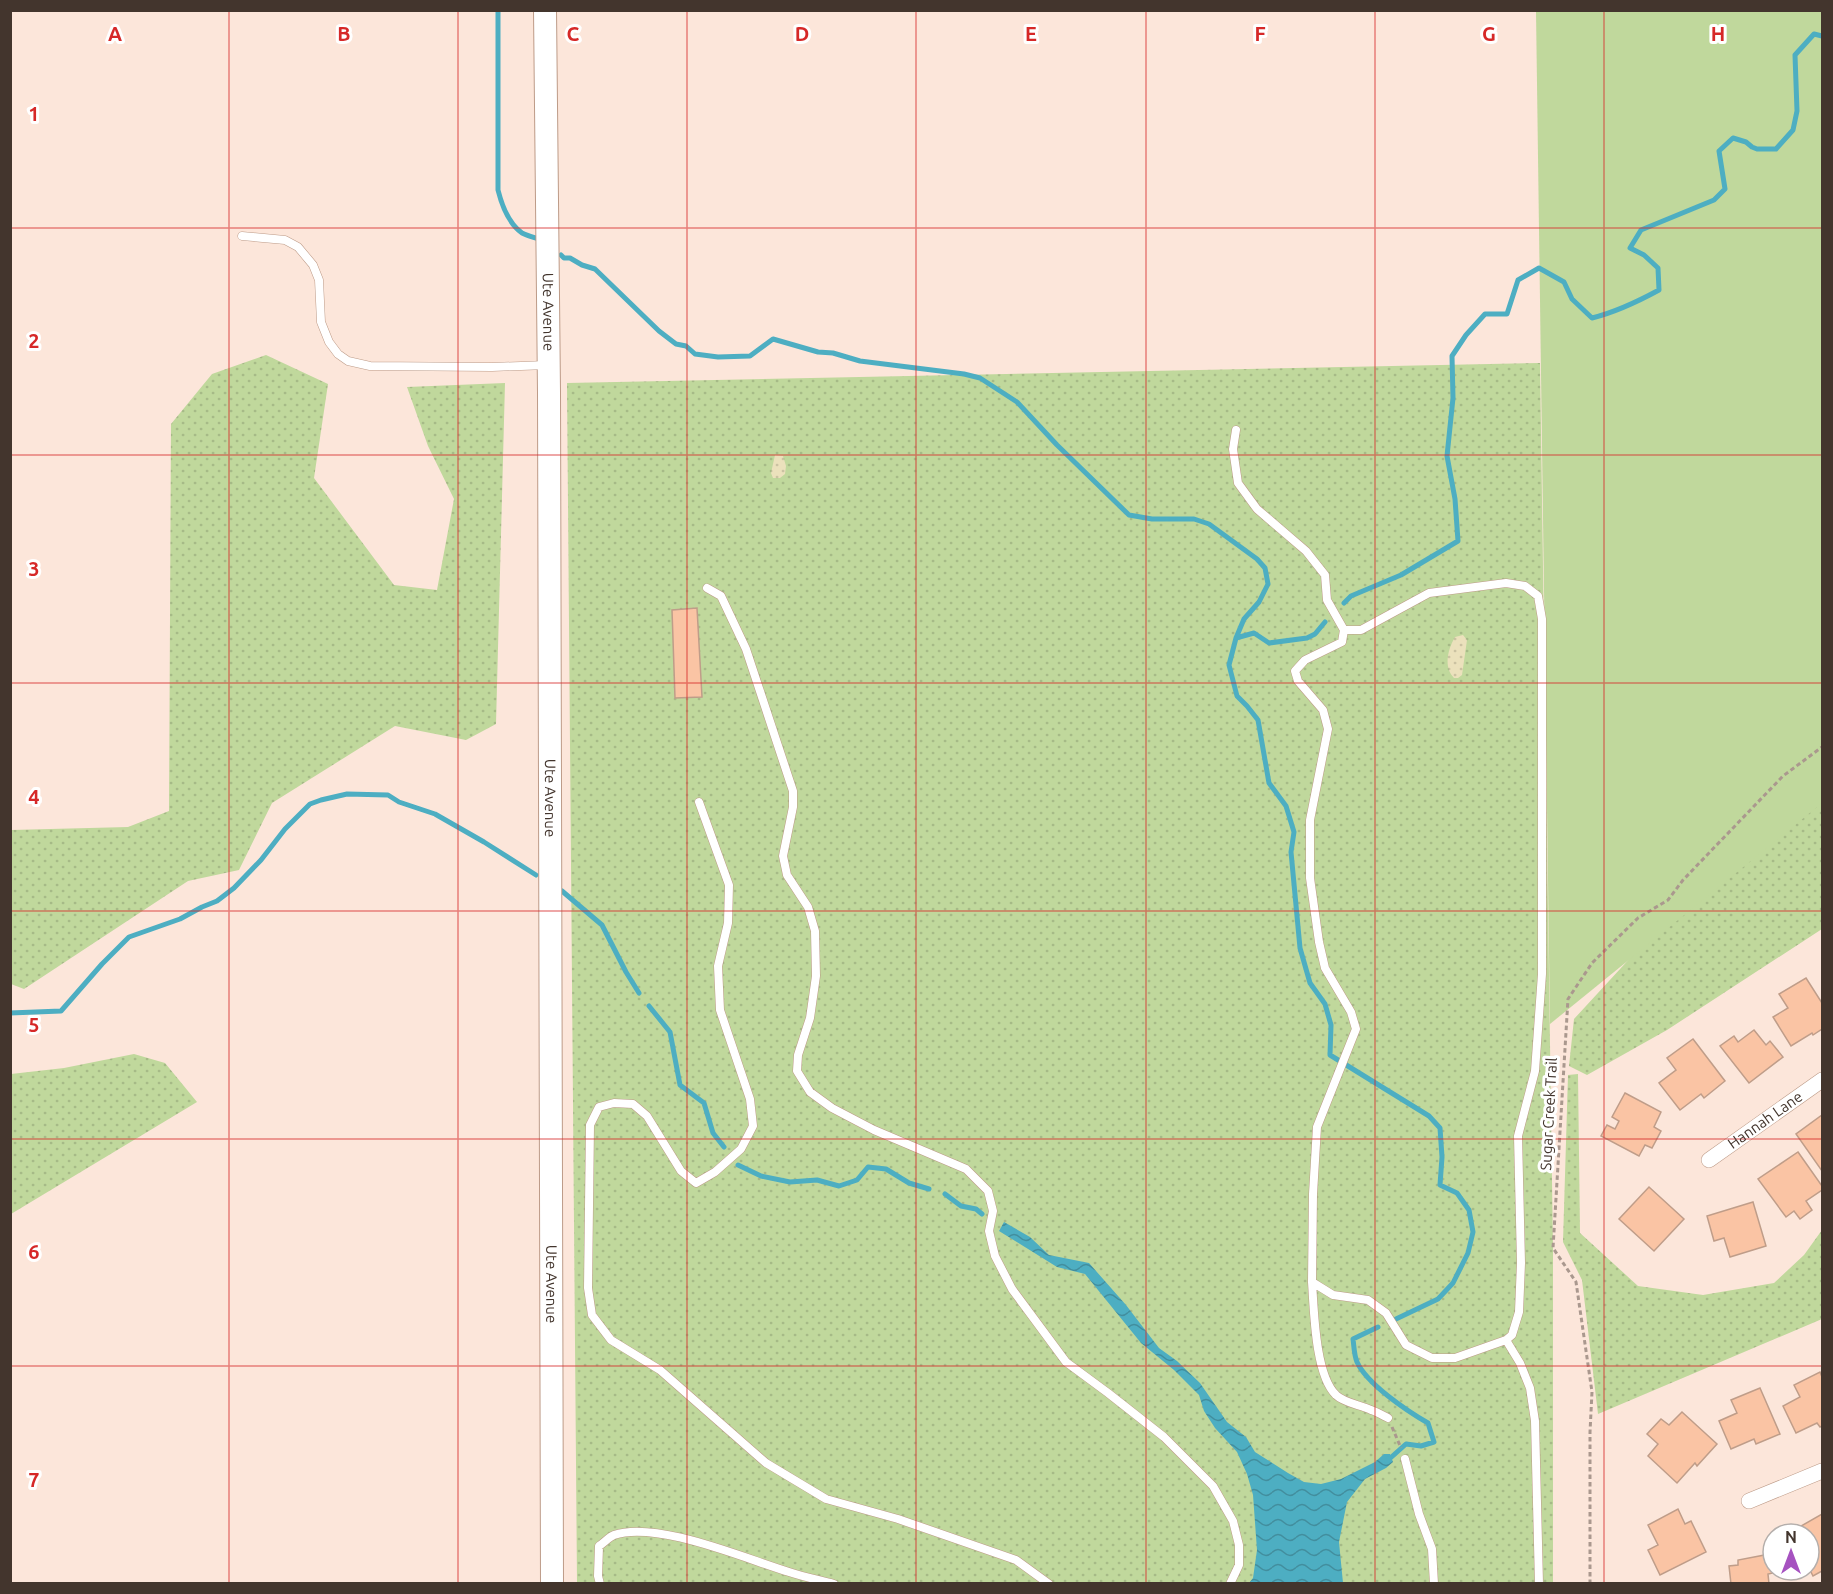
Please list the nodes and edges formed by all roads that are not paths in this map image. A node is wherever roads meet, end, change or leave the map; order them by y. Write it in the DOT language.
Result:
graph roads {
  1 [pos="545,10"];
  2 [pos="242,236"];
  3 [pos="549,365"];
  4 [pos="1236,430"];
  5 [pos="707,588"];
  6 [pos="1344,630"];
  7 [pos="699,802"];
  8 [pos="1822,1080"];
  9 [pos="1709,1160"];
  10 [pos="1312,1281"];
  11 [pos="1506,1340"];
  12 [pos="1388,1418"];
  13 [pos="1405,1459"];
  14 [pos="1822,1471"];
  15 [pos="1749,1502"];
  16 [pos="552,1584"];
  17 [pos="600,1584"];
  18 [pos="834,1584"];
  19 [pos="1049,1584"];
  20 [pos="1230,1584"];
  21 [pos="1434,1584"];
  22 [pos="1539,1584"];
  1 -- 3 [label="main road, Ute Avenue"];
  2 -- 3 [label="lane"];
  3 -- 16 [label="main road, Ute Avenue"];
  4 -- 6 [label="lane"];
  5 -- 20 [label="lane"];
  6 -- 10 [label="lane"];
  6 -- 11 [label="lane"];
  7 -- 19 [label="lane"];
  8 -- 9 [label="street, Hannah Lane"];
  10 -- 11 [label="lane"];
  10 -- 12 [label="lane"];
  11 -- 22 [label="lane"];
  13 -- 21 [label="lane"];
  14 -- 15 [label="street"];
  17 -- 18 [label="lane"];
}
